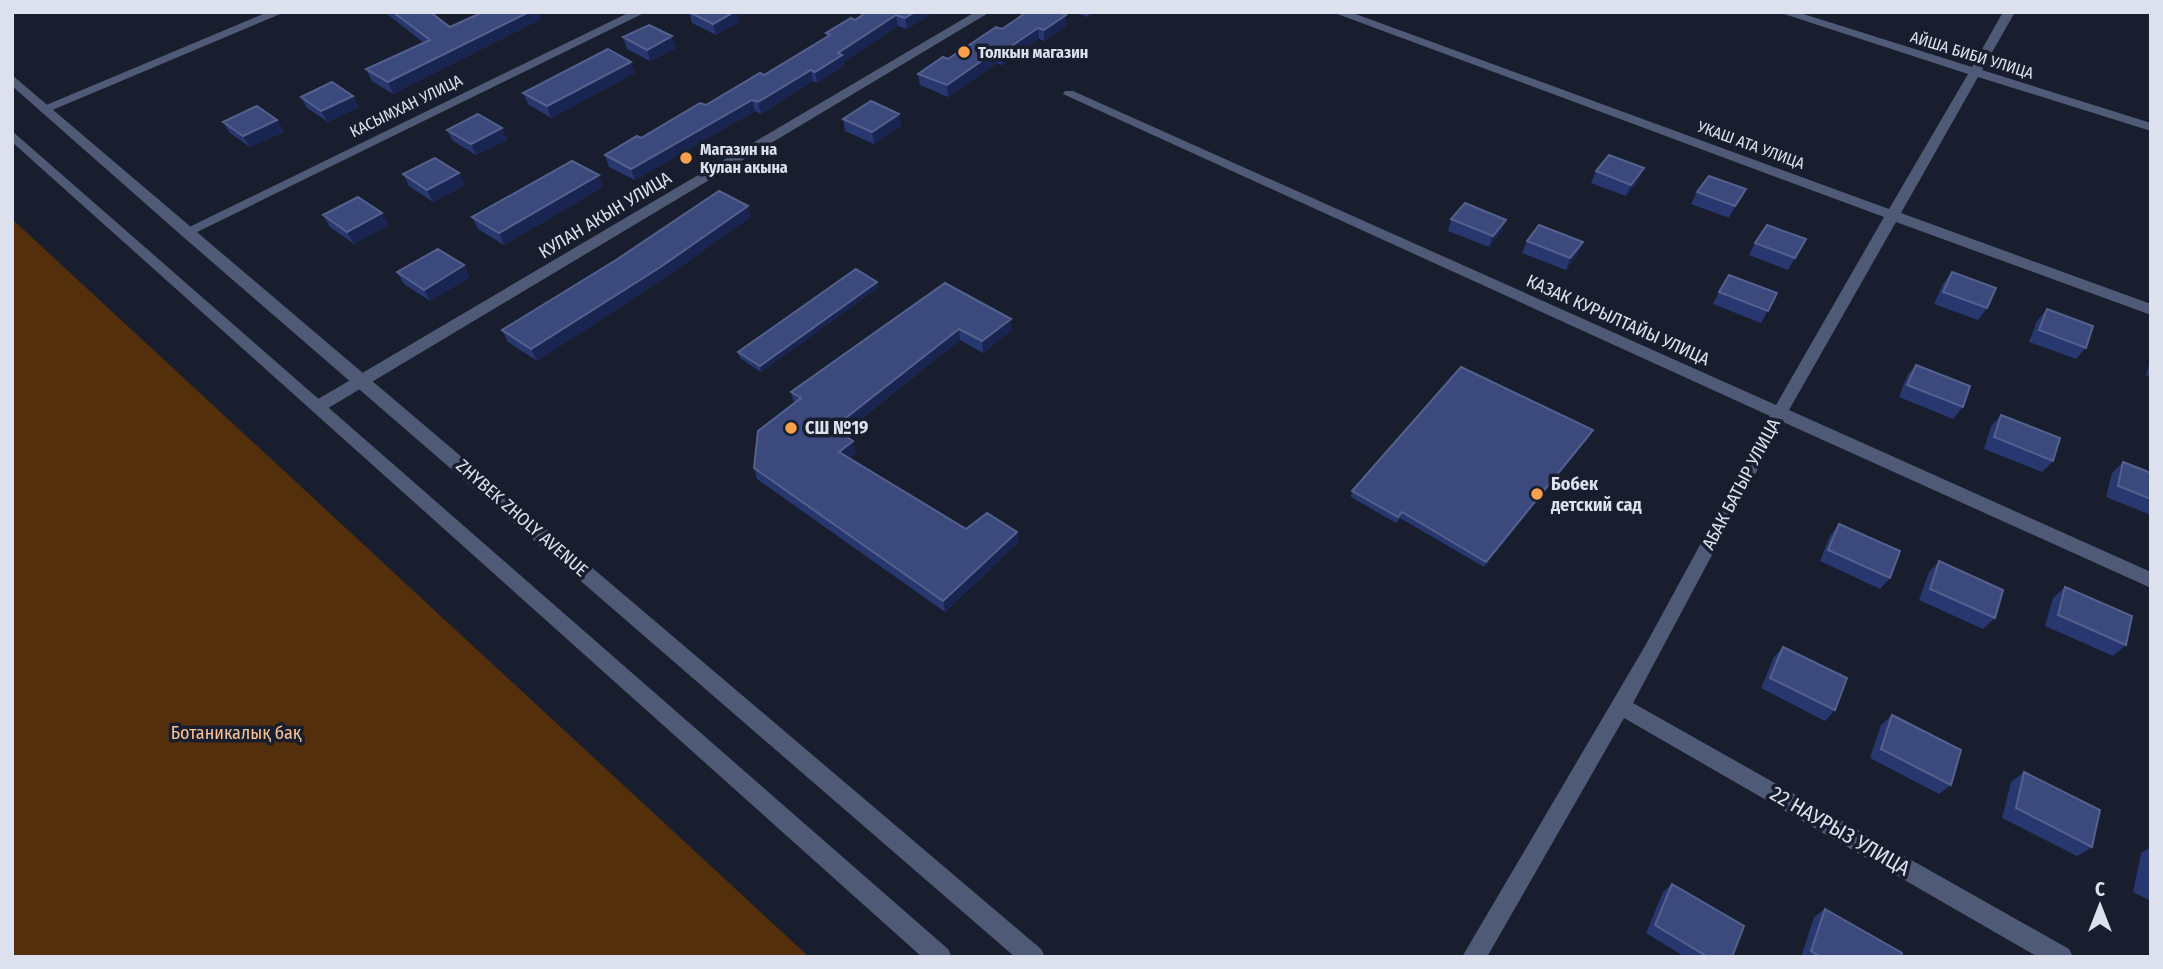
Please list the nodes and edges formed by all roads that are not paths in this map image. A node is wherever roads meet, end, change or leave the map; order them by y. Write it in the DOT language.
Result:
graph roads {
  1 [pos="279,12"];
  2 [pos="640,12"];
  3 [pos="984,12"];
  4 [pos="1338,12"];
  5 [pos="1784,12"];
  6 [pos="2009,12"];
  7 [pos="1975,73"];
  8 [pos="12,79"];
  9 [pos="1069,94"];
  10 [pos="45,108"];
  11 [pos="2151,127"];
  12 [pos="12,135"];
  13 [pos="1893,216"];
  14 [pos="186,232"];
  15 [pos="2151,310"];
  16 [pos="364,382"];
  17 [pos="319,407"];
  18 [pos="1779,414"];
  19 [pos="2151,580"];
  20 [pos="1619,705"];
  21 [pos="940,957"];
  22 [pos="1033,957"];
  23 [pos="1474,957"];
  24 [pos="2061,957"];
  1 -- 10 [label="street"];
  2 -- 14 [label="street, КАСЫМХАН УЛИЦА"];
  3 -- 16 [label="street, КУЛАН АКЫН УЛИЦА"];
  4 -- 13 [label="street, УКАШ АТА УЛИЦА"];
  5 -- 7 [label="street, АЙША БИБИ УЛИЦА"];
  6 -- 7 [label="street, АБАК БАТЫР УЛИЦА"];
  7 -- 11 [label="street, АЙША БИБИ УЛИЦА"];
  7 -- 13 [label="street, АБАК БАТЫР УЛИЦА"];
  8 -- 10 [label="street, ZHYBEK ZHOLY AVENUE"];
  9 -- 18 [label="street, КАЗАК КУРЫЛТАЙЫ УЛИЦА"];
  10 -- 14 [label="street, ZHYBEK ZHOLY AVENUE"];
  12 -- 17 [label="street"];
  13 -- 15 [label="street, УКАШ АТА УЛИЦА"];
  13 -- 18 [label="street, АБАК БАТЫР УЛИЦА"];
  14 -- 16 [label="street, ZHYBEK ZHOLY AVENUE"];
  16 -- 17 [label="street, КУЛАН АКЫН УЛИЦА"];
  16 -- 22 [label="street, ZHYBEK ZHOLY AVENUE"];
  17 -- 21 [label="street"];
  18 -- 19 [label="street, КАЗАК КУРЫЛТАЙЫ УЛИЦА"];
  18 -- 20 [label="street, АБАК БАТЫР УЛИЦА"];
  20 -- 23 [label="street, АБАК БАТЫР УЛИЦА"];
  20 -- 24 [label="street, 22 НАУРЫЗ УЛИЦА"];
}
